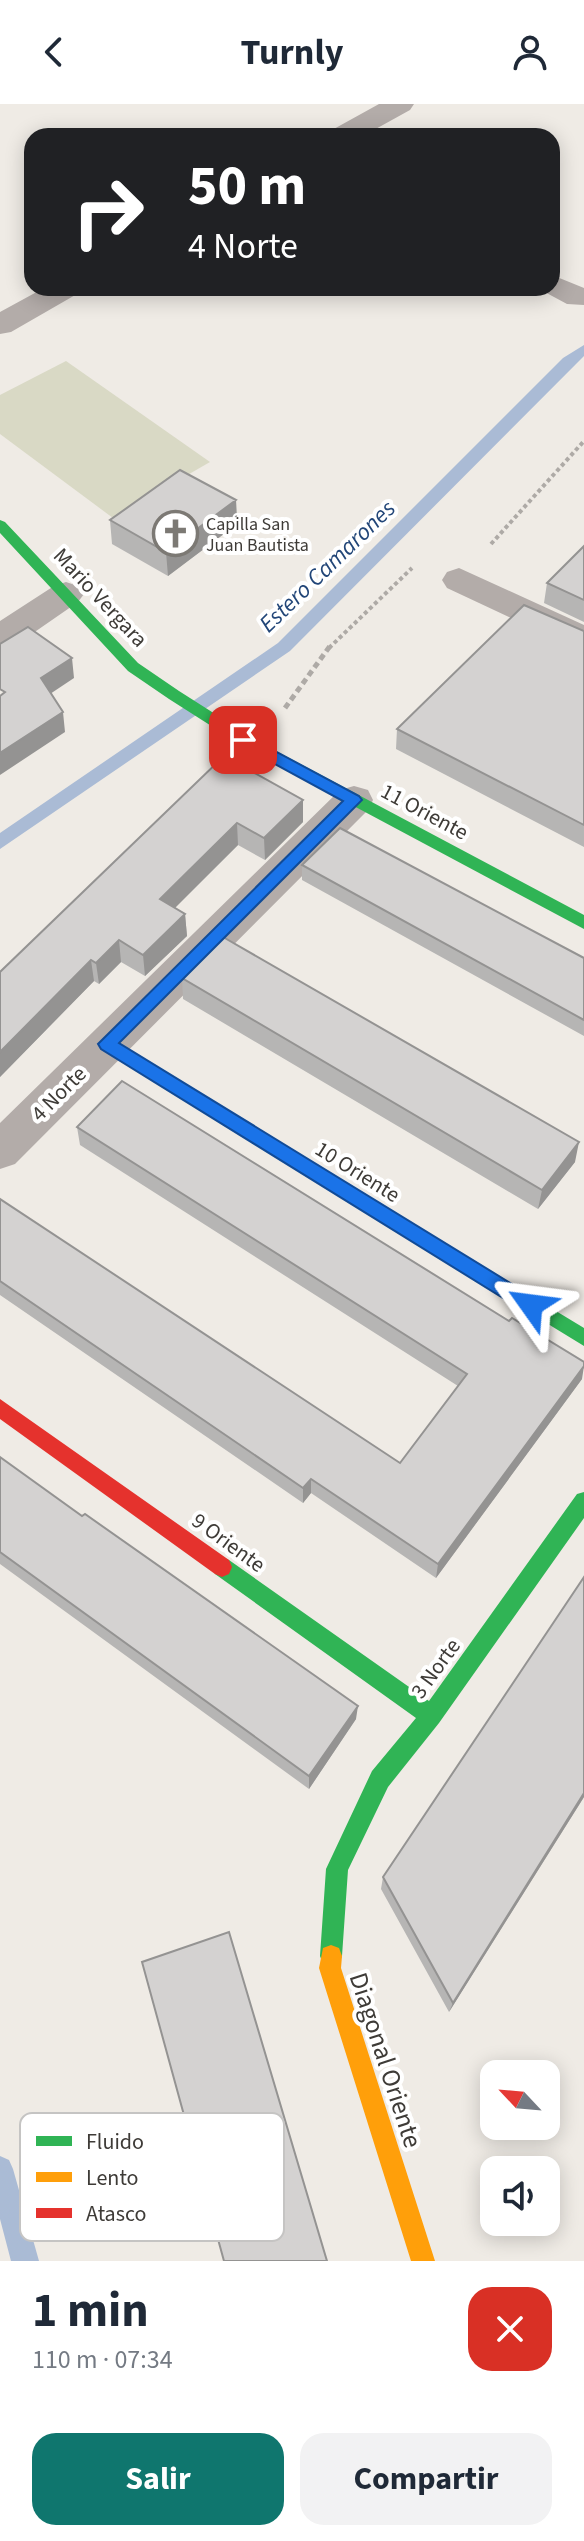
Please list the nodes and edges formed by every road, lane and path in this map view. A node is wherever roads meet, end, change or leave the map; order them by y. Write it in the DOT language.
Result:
graph roads {
  1 [pos="400,104"];
  2 [pos="356,128"];
  3 [pos="52,296"];
  4 [pos="0,325"];
  5 [pos="584,441"];
  6 [pos="0,525"];
  7 [pos="459,580"];
  8 [pos="66,594"];
  9 [pos="0,638"];
  10 [pos="584,640"];
  11 [pos="249,743"];
  12 [pos="354,800"];
  13 [pos="584,923"];
  14 [pos="107,1044"];
  15 [pos="0,1151"];
  16 [pos="584,1338"];
  17 [pos="0,1408"];
  18 [pos="584,1501"];
  19 [pos="431,1716"];
  20 [pos="337,1869"];
  21 [pos="423,2261"];
  1 -- 2 [label="street"];
  3 -- 4 [label="street"];
  5 -- 7 [label="path"];
  6 -- 8 [label="street, Mario Vergara"];
  7 -- 10 [label="street"];
  7 -- 11 [label="path"];
  8 -- 9 [label="street"];
  8 -- 11 [label="street, Mario Vergara"];
  11 -- 12 [label="street, 11 Oriente"];
  12 -- 13 [label="street, 11 Oriente"];
  12 -- 14 [label="street, 4 Norte"];
  14 -- 15 [label="street, 4 Norte"];
  14 -- 16 [label="street, 10 Oriente"];
  17 -- 19 [label="street, 9 Oriente"];
  18 -- 19 [label="street, 3 Norte"];
  19 -- 20 [label="street, 3 Norte"];
  20 -- 21 [label="street, Diagonal Oriente"];
}
